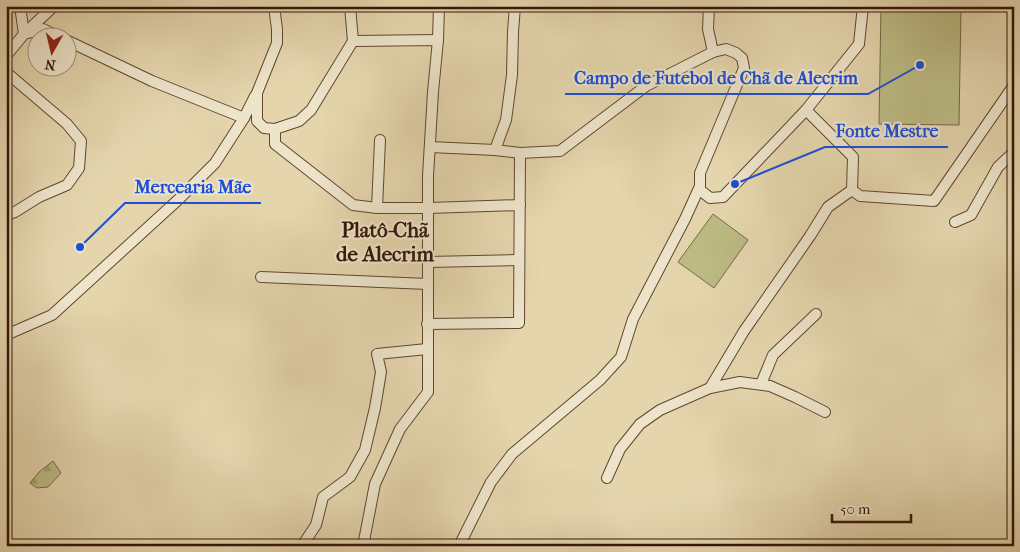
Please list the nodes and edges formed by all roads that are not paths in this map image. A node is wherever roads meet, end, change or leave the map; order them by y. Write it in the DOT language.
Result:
graph roads {
  1 [pos="20,6"];
  2 [pos="54,6"];
  3 [pos="274,6"];
  4 [pos="350,6"];
  5 [pos="439,6"];
  6 [pos="515,6"];
  7 [pos="709,6"];
  8 [pos="863,6"];
  9 [pos="28,33"];
  10 [pos="24,34"];
  11 [pos="353,40"];
  12 [pos="438,40"];
  13 [pos="78,46"];
  14 [pos="713,52"];
  15 [pos="6,56"];
  16 [pos="6,72"];
  17 [pos="1014,85"];
  18 [pos="257,93"];
  19 [pos="806,110"];
  20 [pos="244,118"];
  21 [pos="275,129"];
  22 [pos="380,140"];
  23 [pos="430,147"];
  24 [pos="495,150"];
  25 [pos="1014,152"];
  26 [pos="520,153"];
  27 [pos="700,186"];
  28 [pos="852,190"];
  29 [pos="520,205"];
  30 [pos="377,208"];
  31 [pos="428,208"];
  32 [pos="6,215"];
  33 [pos="955,222"];
  34 [pos="519,260"];
  35 [pos="428,262"];
  36 [pos="262,277"];
  37 [pos="428,284"];
  38 [pos="816,314"];
  39 [pos="428,324"];
  40 [pos="6,336"];
  41 [pos="427,349"];
  42 [pos="760,384"];
  43 [pos="710,388"];
  44 [pos="825,412"];
  45 [pos="607,478"];
  46 [pos="302,546"];
  47 [pos="363,546"];
  48 [pos="459,546"];
  1 -- 10 [label="street"];
  2 -- 10 [label="street"];
  3 -- 18 [label="street"];
  4 -- 11 [label="street"];
  5 -- 12 [label="street"];
  6 -- 24 [label="street"];
  7 -- 14 [label="street"];
  8 -- 19 [label="street"];
  9 -- 10 [label="street"];
  10 -- 15 [label="street"];
  11 -- 12 [label="street"];
  11 -- 21 [label="street"];
  12 -- 23 [label="street"];
  13 -- 20 [label="street"];
  14 -- 26 [label="street"];
  14 -- 27 [label="street"];
  16 -- 32 [label="street"];
  17 -- 28 [label="street"];
  18 -- 20 [label="street"];
  18 -- 21 [label="street"];
  19 -- 27 [label="street"];
  19 -- 28 [label="street"];
  20 -- 40 [label="street"];
  21 -- 30 [label="street"];
  22 -- 30 [label="street"];
  23 -- 24 [label="street"];
  23 -- 31 [label="street"];
  24 -- 26 [label="street"];
  25 -- 33 [label="street"];
  26 -- 29 [label="street"];
  27 -- 48 [label="street"];
  28 -- 43 [label="street"];
  29 -- 31 [label="street"];
  29 -- 34 [label="street"];
  30 -- 31 [label="street"];
  31 -- 35 [label="street"];
  34 -- 35 [label="street"];
  34 -- 39 [label="street"];
  35 -- 37 [label="street"];
  36 -- 37 [label="street"];
  37 -- 39 [label="street"];
  38 -- 42 [label="street"];
  39 -- 41 [label="street"];
  41 -- 46 [label="street"];
  41 -- 47 [label="street"];
  42 -- 43 [label="street"];
  42 -- 44 [label="street"];
  43 -- 45 [label="street"];
}
